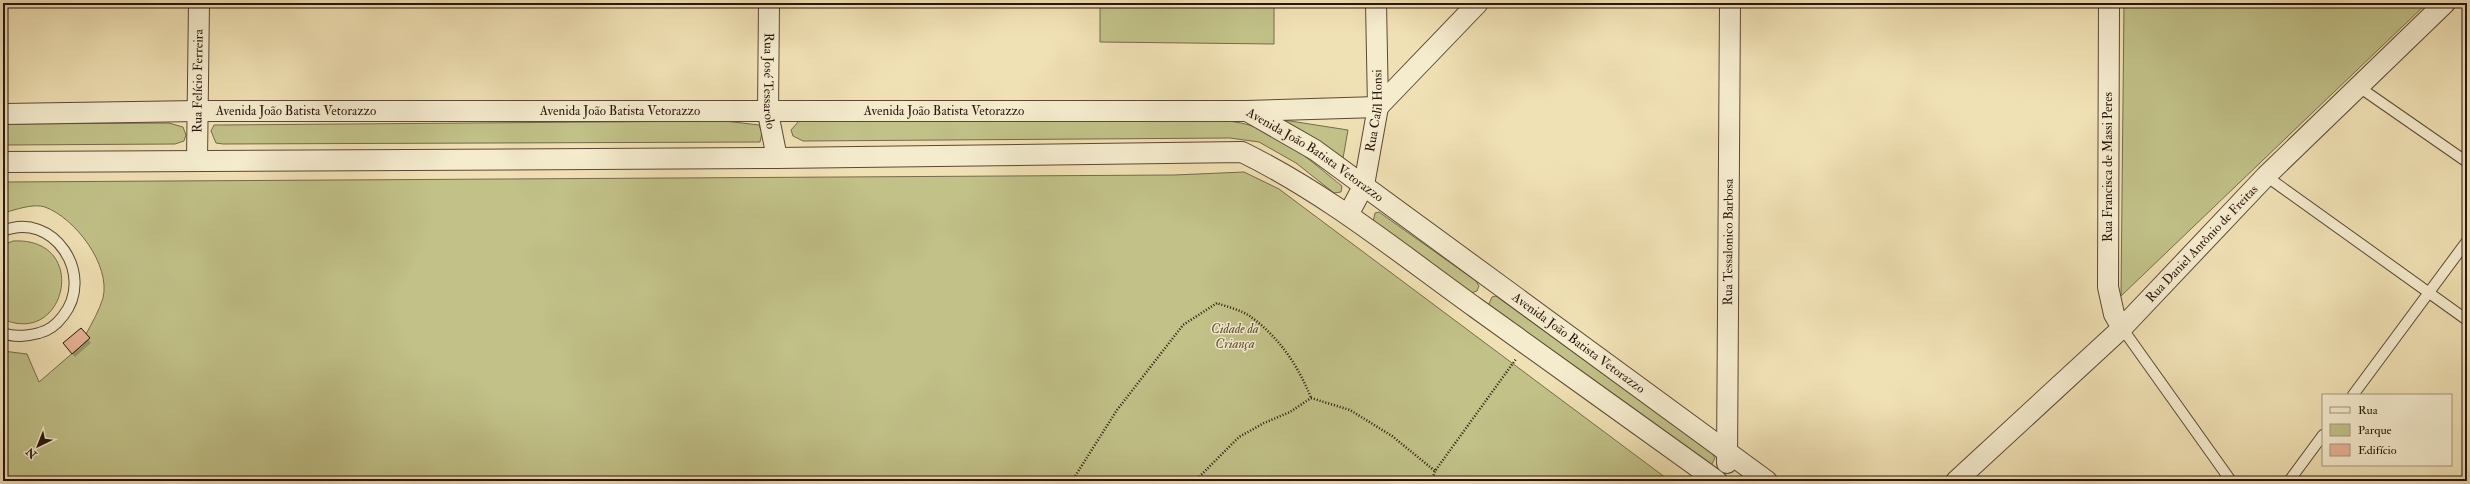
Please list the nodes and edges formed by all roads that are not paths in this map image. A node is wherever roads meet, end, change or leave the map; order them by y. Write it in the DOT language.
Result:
graph roads {
  1 [pos="199,3"];
  2 [pos="770,3"];
  3 [pos="1376,3"];
  4 [pos="1478,3"];
  5 [pos="1730,3"];
  6 [pos="2109,3"];
  7 [pos="2445,3"];
  8 [pos="2359,87"];
  9 [pos="1378,108"];
  10 [pos="198,111"];
  11 [pos="1247,111"];
  12 [pos="768,112"];
  13 [pos="3,114"];
  14 [pos="777,158"];
  15 [pos="196,160"];
  16 [pos="3,162"];
  17 [pos="2467,162"];
  18 [pos="2266,176"];
  19 [pos="1364,185"];
  20 [pos="1349,213"];
  21 [pos="3,232"];
  22 [pos="2467,241"];
  23 [pos="1494,282"];
  24 [pos="2429,292"];
  25 [pos="1475,308"];
  26 [pos="2467,320"];
  27 [pos="2122,328"];
  28 [pos="3,333"];
  29 [pos="2354,394"];
  30 [pos="2322,436"];
  31 [pos="1727,453"];
  32 [pos="1717,481"];
  33 [pos="1727,481"];
  34 [pos="1767,481"];
  35 [pos="1956,481"];
  36 [pos="2231,481"];
  37 [pos="2289,481"];
  1 -- 10 [label="street, Rua Felício Ferreira"];
  2 -- 12 [label="street, Rua José Tessarolo"];
  3 -- 9 [label="street, Rua Calil Honsi"];
  4 -- 9 [label="street"];
  5 -- 31 [label="street, Rua Tessalonico Barbosa"];
  6 -- 27 [label="street, Rua Francisca de Massi Peres"];
  7 -- 8 [label="street, Rua Daniel Antônio de Freitas"];
  8 -- 17 [label="lane"];
  8 -- 18 [label="street, Rua Daniel Antônio de Freitas"];
  9 -- 11 [label="street"];
  9 -- 19 [label="street, Rua Calil Honsi"];
  10 -- 12 [label="street, Avenida João Batista Vetorazzo"];
  10 -- 13 [label="street, Avenida João Batista Vetorazzo"];
  10 -- 15 [label="street, Rua Felício Ferreira"];
  11 -- 12 [label="street, Avenida João Batista Vetorazzo"];
  11 -- 19 [label="street, Avenida João Batista Vetorazzo"];
  12 -- 14 [label="street, Rua José Tessarolo"];
  14 -- 15 [label="street"];
  14 -- 20 [label="street"];
  15 -- 16 [label="street"];
  18 -- 24 [label="lane"];
  18 -- 27 [label="street, Rua Daniel Antônio de Freitas"];
  19 -- 20 [label="street, Rua Calil Honsi"];
  19 -- 23 [label="street, Avenida João Batista Vetorazzo"];
  20 -- 25 [label="street"];
  21 -- 28 [label="lane"];
  22 -- 24 [label="lane"];
  23 -- 25 [label="street"];
  23 -- 31 [label="street, Avenida João Batista Vetorazzo"];
  24 -- 26 [label="lane"];
  24 -- 29 [label="lane"];
  25 -- 32 [label="street"];
  27 -- 35 [label="street, Rua Daniel Antônio de Freitas"];
  27 -- 36 [label="lane"];
  30 -- 37 [label="lane"];
  31 -- 33 [label="street, Rua Tessalonico Barbosa"];
  31 -- 34 [label="street, Avenida João Batista Vetorazzo"];
}
